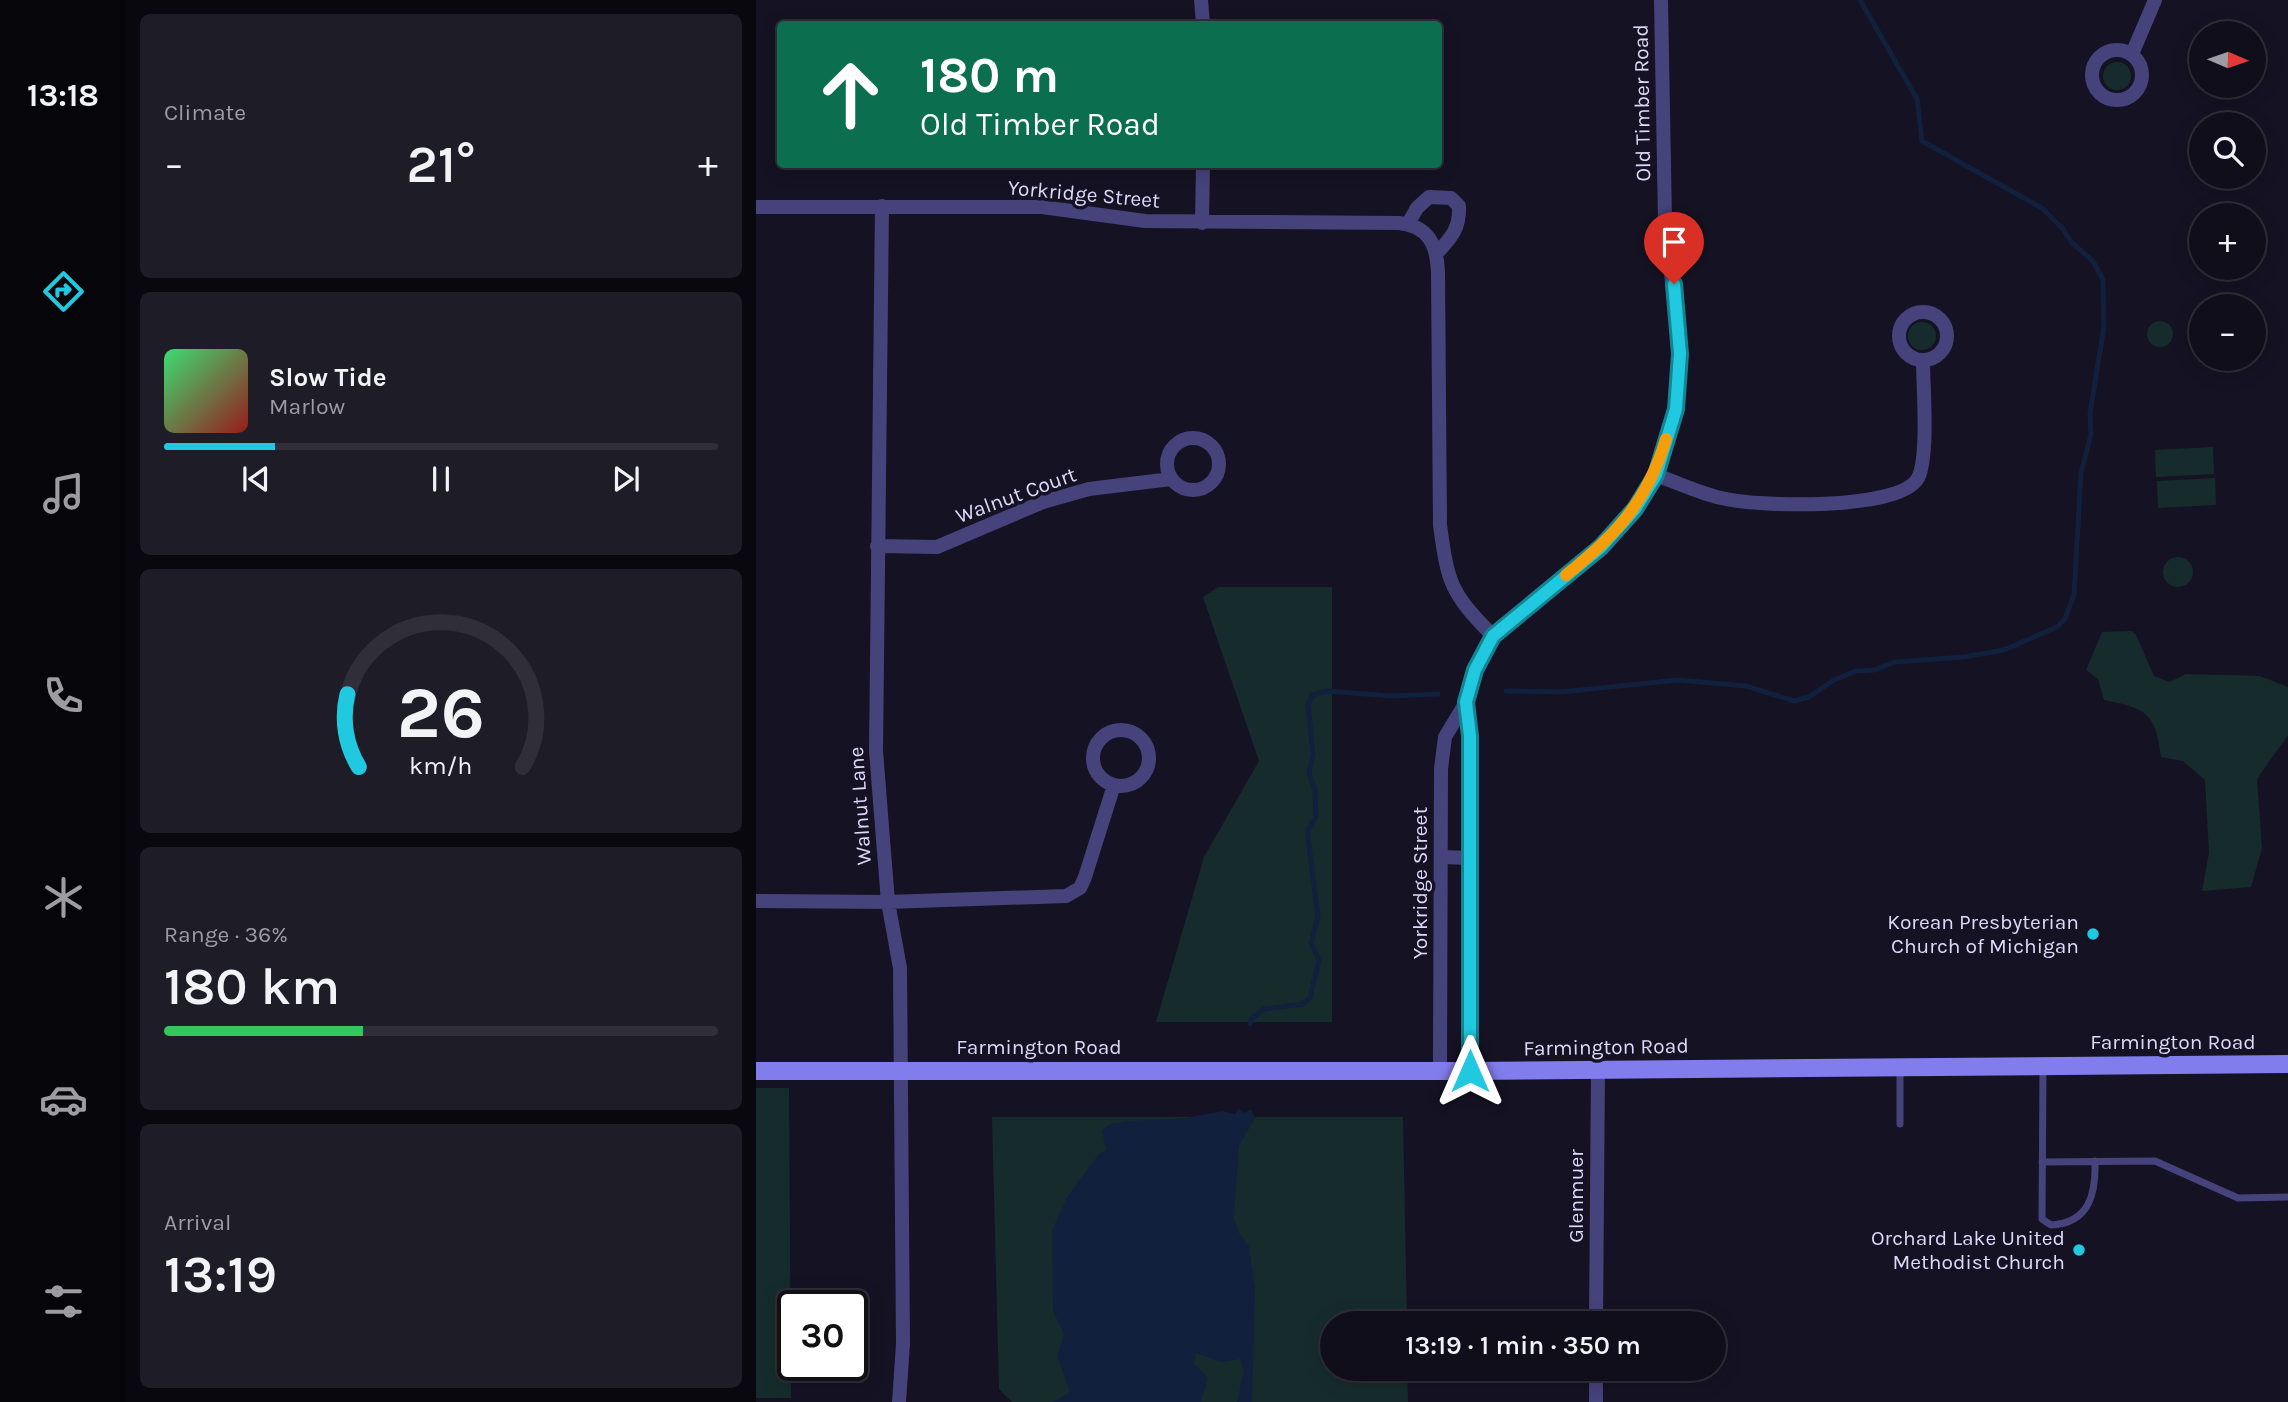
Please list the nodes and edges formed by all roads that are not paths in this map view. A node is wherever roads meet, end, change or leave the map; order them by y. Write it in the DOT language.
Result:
graph roads {
  1 [pos="1201,0"];
  2 [pos="1661,0"];
  3 [pos="2155,0"];
  4 [pos="1203,21"];
  5 [pos="2132,54"];
  6 [pos="1203,168"];
  7 [pos="882,206"];
  8 [pos="756,207"];
  9 [pos="1202,223"];
  10 [pos="1408,224"];
  11 [pos="1437,253"];
  12 [pos="1923,360"];
  13 [pos="1656,475"];
  14 [pos="1171,479"];
  15 [pos="877,546"];
  16 [pos="1493,636"];
  17 [pos="1466,702"];
  18 [pos="1114,785"];
  19 [pos="1442,857"];
  20 [pos="1470,858"];
  21 [pos="756,901"];
  22 [pos="888,902"];
  23 [pos="2043,1065"];
  24 [pos="2288,1065"];
  25 [pos="1900,1067"];
  26 [pos="1598,1069"];
  27 [pos="902,1070"];
  28 [pos="756,1071"];
  29 [pos="1440,1071"];
  30 [pos="1470,1071"];
  31 [pos="1900,1124"];
  32 [pos="2095,1161"];
  33 [pos="2042,1162"];
  34 [pos="2288,1197"];
  35 [pos="1596,1311"];
  36 [pos="1596,1381"];
  37 [pos="899,1402"];
  38 [pos="1596,1402"];
  1 -- 4 [label="street"];
  2 -- 13 [label="street, Old Timber Road"];
  3 -- 5 [label="street"];
  6 -- 9 [label="street"];
  7 -- 8 [label="street, Yorkridge Street"];
  7 -- 9 [label="street, Yorkridge Street"];
  7 -- 15 [label="street, Walnut Lane"];
  9 -- 10 [label="street, Yorkridge Street"];
  10 -- 11 [label="street"];
  10 -- 11 [label="street"];
  11 -- 16 [label="street"];
  12 -- 13 [label="street"];
  13 -- 16 [label="street, Old Timber Road"];
  14 -- 15 [label="street, Walnut Court"];
  15 -- 22 [label="street, Walnut Lane"];
  16 -- 17 [label="street, Yorkridge Street"];
  17 -- 19 [label="street, Yorkridge Street"];
  17 -- 20 [label="street, Yorkridge Street"];
  18 -- 22 [label="street"];
  19 -- 20 [label="street"];
  19 -- 29 [label="street, Yorkridge Street"];
  20 -- 30 [label="street, Yorkridge Street"];
  21 -- 22 [label="street"];
  22 -- 27 [label="street, Walnut Lane"];
  23 -- 24 [label="street, Farmington Road"];
  23 -- 25 [label="street, Farmington Road"];
  23 -- 33 [label="lane"];
  25 -- 26 [label="street, Farmington Road"];
  25 -- 31 [label="lane"];
  26 -- 30 [label="street, Farmington Road"];
  26 -- 35 [label="street, Glenmuer"];
  27 -- 28 [label="street, Farmington Road"];
  27 -- 29 [label="street, Farmington Road"];
  27 -- 37 [label="street, Walnut Lane"];
  29 -- 30 [label="street, Farmington Road"];
  32 -- 33 [label="lane"];
  32 -- 33 [label="lane"];
  32 -- 34 [label="lane"];
  36 -- 38 [label="street"];
}
